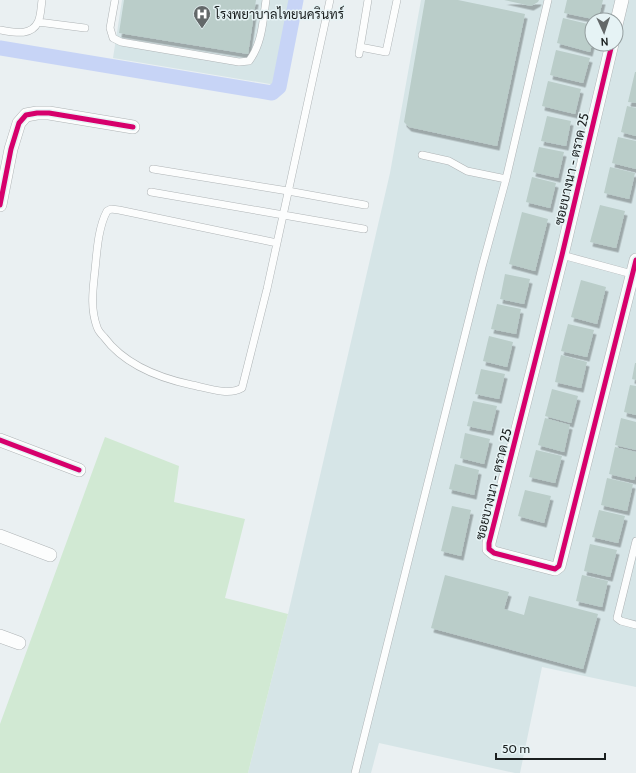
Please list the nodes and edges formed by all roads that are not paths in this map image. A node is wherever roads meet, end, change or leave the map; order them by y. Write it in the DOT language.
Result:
graph roads {
  1 [pos="42,0"];
  2 [pos="115,0"];
  3 [pos="266,0"];
  4 [pos="330,0"];
  5 [pos="368,0"];
  6 [pos="397,0"];
  7 [pos="548,0"];
  8 [pos="622,0"];
  9 [pos="619,12"];
  10 [pos="38,22"];
  11 [pos="85,28"];
  12 [pos="0,30"];
  13 [pos="610,52"];
  14 [pos="133,127"];
  15 [pos="422,155"];
  16 [pos="153,169"];
  17 [pos="506,179"];
  18 [pos="288,191"];
  19 [pos="151,192"];
  20 [pos="0,205"];
  21 [pos="365,205"];
  22 [pos="283,215"];
  23 [pos="364,229"];
  24 [pos="277,243"];
  25 [pos="562,255"];
  26 [pos="636,260"];
  27 [pos="632,274"];
  28 [pos="0,440"];
  29 [pos="79,470"];
  30 [pos="0,536"];
  31 [pos="636,541"];
  32 [pos="50,555"];
  33 [pos="636,626"];
  34 [pos="0,636"];
  35 [pos="19,643"];
  36 [pos="355,773"];
  1 -- 10 [label="lane"];
  2 -- 3 [label="lane"];
  4 -- 18 [label="lane"];
  5 -- 6 [label="lane"];
  7 -- 17 [label="lane"];
  8 -- 9 [label="street"];
  10 -- 11 [label="lane"];
  10 -- 12 [label="lane"];
  13 -- 25 [label="street, ซอยบางนา - ตราด 25"];
  14 -- 20 [label="street"];
  15 -- 17 [label="lane"];
  16 -- 18 [label="lane"];
  17 -- 36 [label="lane"];
  18 -- 21 [label="lane"];
  18 -- 22 [label="lane"];
  19 -- 22 [label="lane"];
  22 -- 23 [label="lane"];
  22 -- 24 [label="lane"];
  24 -- 24 [label="lane"];
  25 -- 27 [label="lane"];
  25 -- 27 [label="street, ซอยบางนา - ตราด 25"];
  26 -- 27 [label="street, ซอยบางนา - ตราด 25"];
  28 -- 29 [label="street"];
  30 -- 32 [label="street"];
  31 -- 33 [label="lane"];
  34 -- 35 [label="street"];
}
